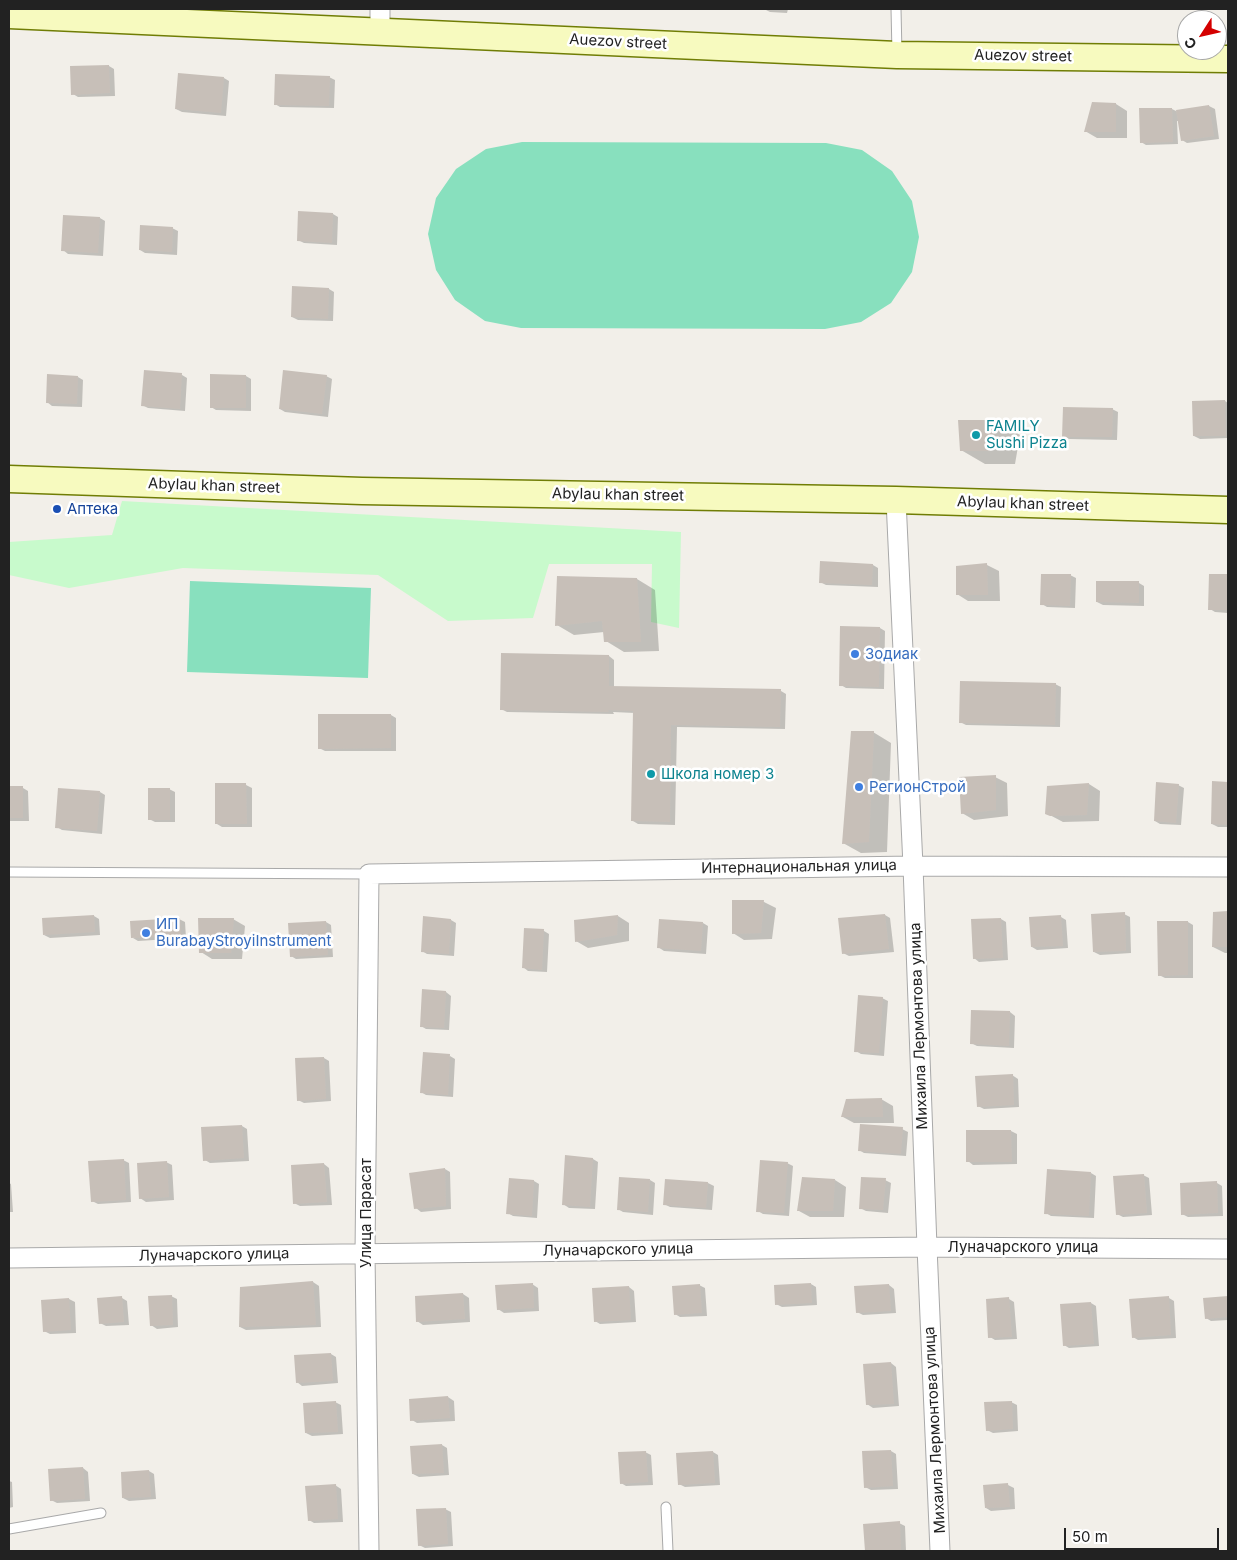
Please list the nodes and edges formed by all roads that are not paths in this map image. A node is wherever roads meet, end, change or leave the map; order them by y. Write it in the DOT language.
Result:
graph roads {
  1 [pos="896,9"];
  2 [pos="9,15"];
  3 [pos="380,20"];
  4 [pos="896,55"];
  5 [pos="1228,59"];
  6 [pos="9,479"];
  7 [pos="896,500"];
  8 [pos="1228,510"];
  9 [pos="913,866"];
  10 [pos="1228,867"];
  11 [pos="9,872"];
  12 [pos="369,874"];
  13 [pos="927,1247"];
  14 [pos="1228,1249"];
  15 [pos="365,1253"];
  16 [pos="9,1258"];
  17 [pos="666,1507"];
  18 [pos="101,1513"];
  19 [pos="9,1529"];
  20 [pos="369,1551"];
  21 [pos="668,1551"];
  22 [pos="940,1551"];
  1 -- 4 [label="lane"];
  2 -- 3 [label="main road, Auezov street"];
  3 -- 4 [label="main road, Auezov street"];
  4 -- 5 [label="main road, Auezov street"];
  6 -- 7 [label="main road, Abylau khan street"];
  7 -- 8 [label="main road, Abylau khan street"];
  7 -- 9 [label="street, Михаила Лермонтова улица"];
  9 -- 10 [label="street, Интернациональная улица"];
  9 -- 12 [label="street, Интернациональная улица"];
  9 -- 13 [label="street, Михаила Лермонтова улица"];
  11 -- 12 [label="lane"];
  12 -- 15 [label="street, Улица Парасат"];
  13 -- 14 [label="street, Луначарского улица"];
  13 -- 15 [label="street, Луначарского улица"];
  13 -- 22 [label="street, Михаила Лермонтова улица"];
  15 -- 16 [label="street, Луначарского улица"];
  15 -- 20 [label="street, Улица Парасат"];
  17 -- 21 [label="lane"];
  18 -- 19 [label="lane"];
}
